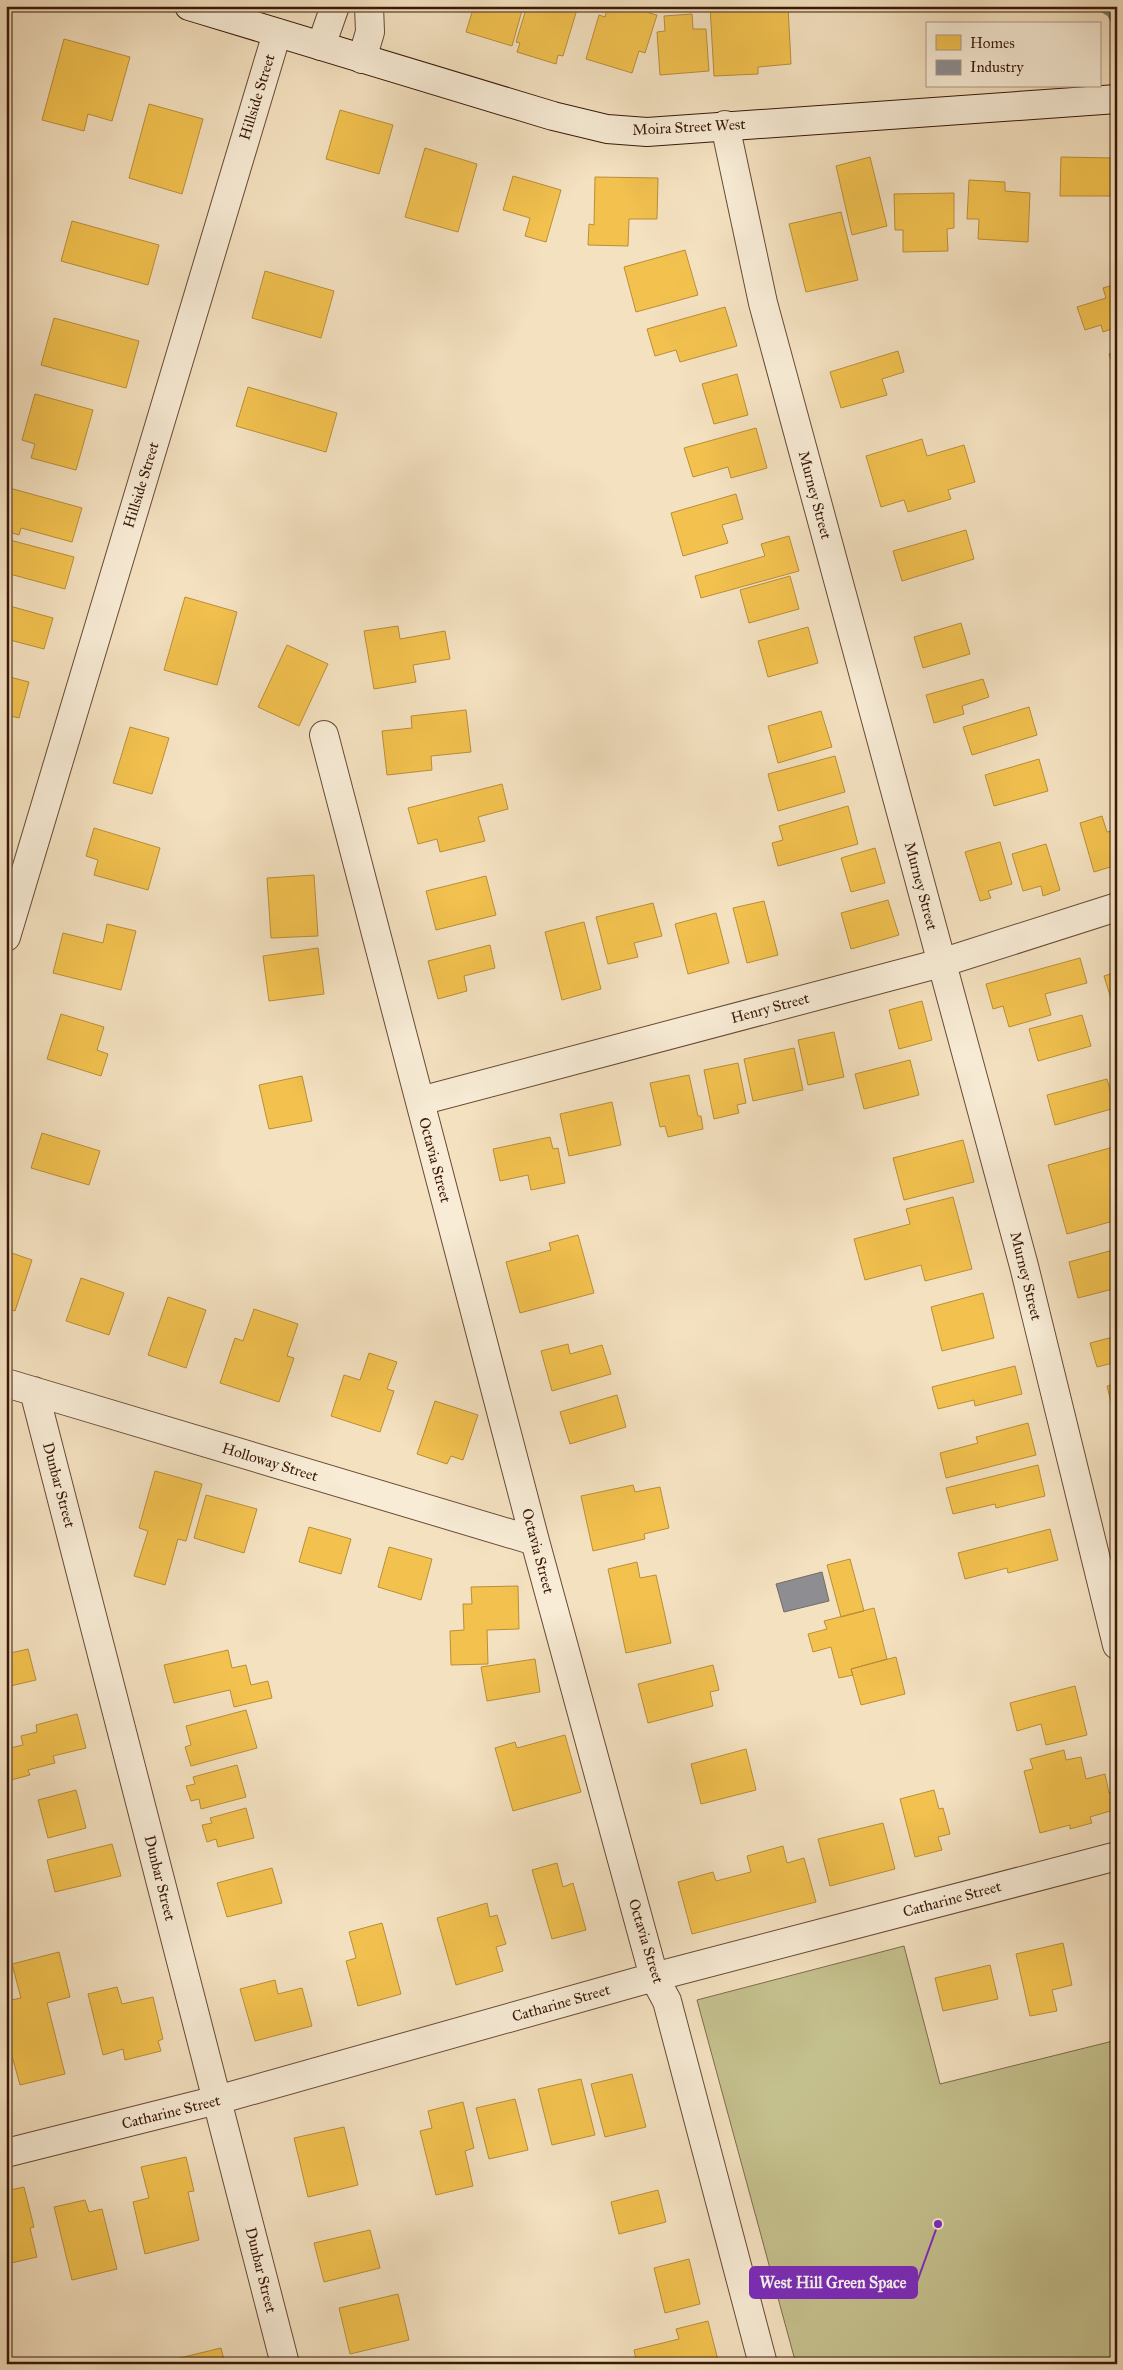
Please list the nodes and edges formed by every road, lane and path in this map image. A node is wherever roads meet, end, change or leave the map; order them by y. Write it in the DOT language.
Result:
graph roads {
  1 [pos="189,6"];
  2 [pos="335,6"];
  3 [pos="369,6"];
  4 [pos="277,33"];
  5 [pos="321,46"];
  6 [pos="362,59"];
  7 [pos="1117,100"];
  8 [pos="725,126"];
  9 [pos="324,735"];
  10 [pos="1117,907"];
  11 [pos="6,937"];
  12 [pos="942,963"];
  13 [pos="420,1101"];
  14 [pos="6,1383"];
  15 [pos="34,1391"];
  16 [pos="534,1540"];
  17 [pos="1117,1646"];
  18 [pos="1117,1856"];
  19 [pos="654,1976"];
  20 [pos="217,2100"];
  21 [pos="6,2153"];
  22 [pos="285,2364"];
  23 [pos="763,2364"];
  1 -- 4 [label="street, Moira Street West"];
  2 -- 5 [label="street"];
  3 -- 6 [label="street"];
  4 -- 5 [label="street, Moira Street West"];
  4 -- 11 [label="street, Hillside Street"];
  5 -- 6 [label="street, Moira Street West"];
  6 -- 8 [label="street, Moira Street West"];
  7 -- 8 [label="street, Moira Street West"];
  8 -- 12 [label="street, Murney Street"];
  9 -- 13 [label="street, Octavia Street"];
  10 -- 12 [label="street, Henry Street"];
  12 -- 13 [label="street, Henry Street"];
  12 -- 17 [label="street, Murney Street"];
  13 -- 16 [label="street, Octavia Street"];
  14 -- 15 [label="street, Holloway Street"];
  15 -- 16 [label="street, Holloway Street"];
  15 -- 20 [label="street, Dunbar Street"];
  16 -- 19 [label="street, Octavia Street"];
  18 -- 19 [label="street, Catharine Street"];
  19 -- 20 [label="street, Catharine Street"];
  19 -- 23 [label="street, Octavia Street"];
  20 -- 21 [label="street, Catharine Street"];
  20 -- 22 [label="street, Dunbar Street"];
}
